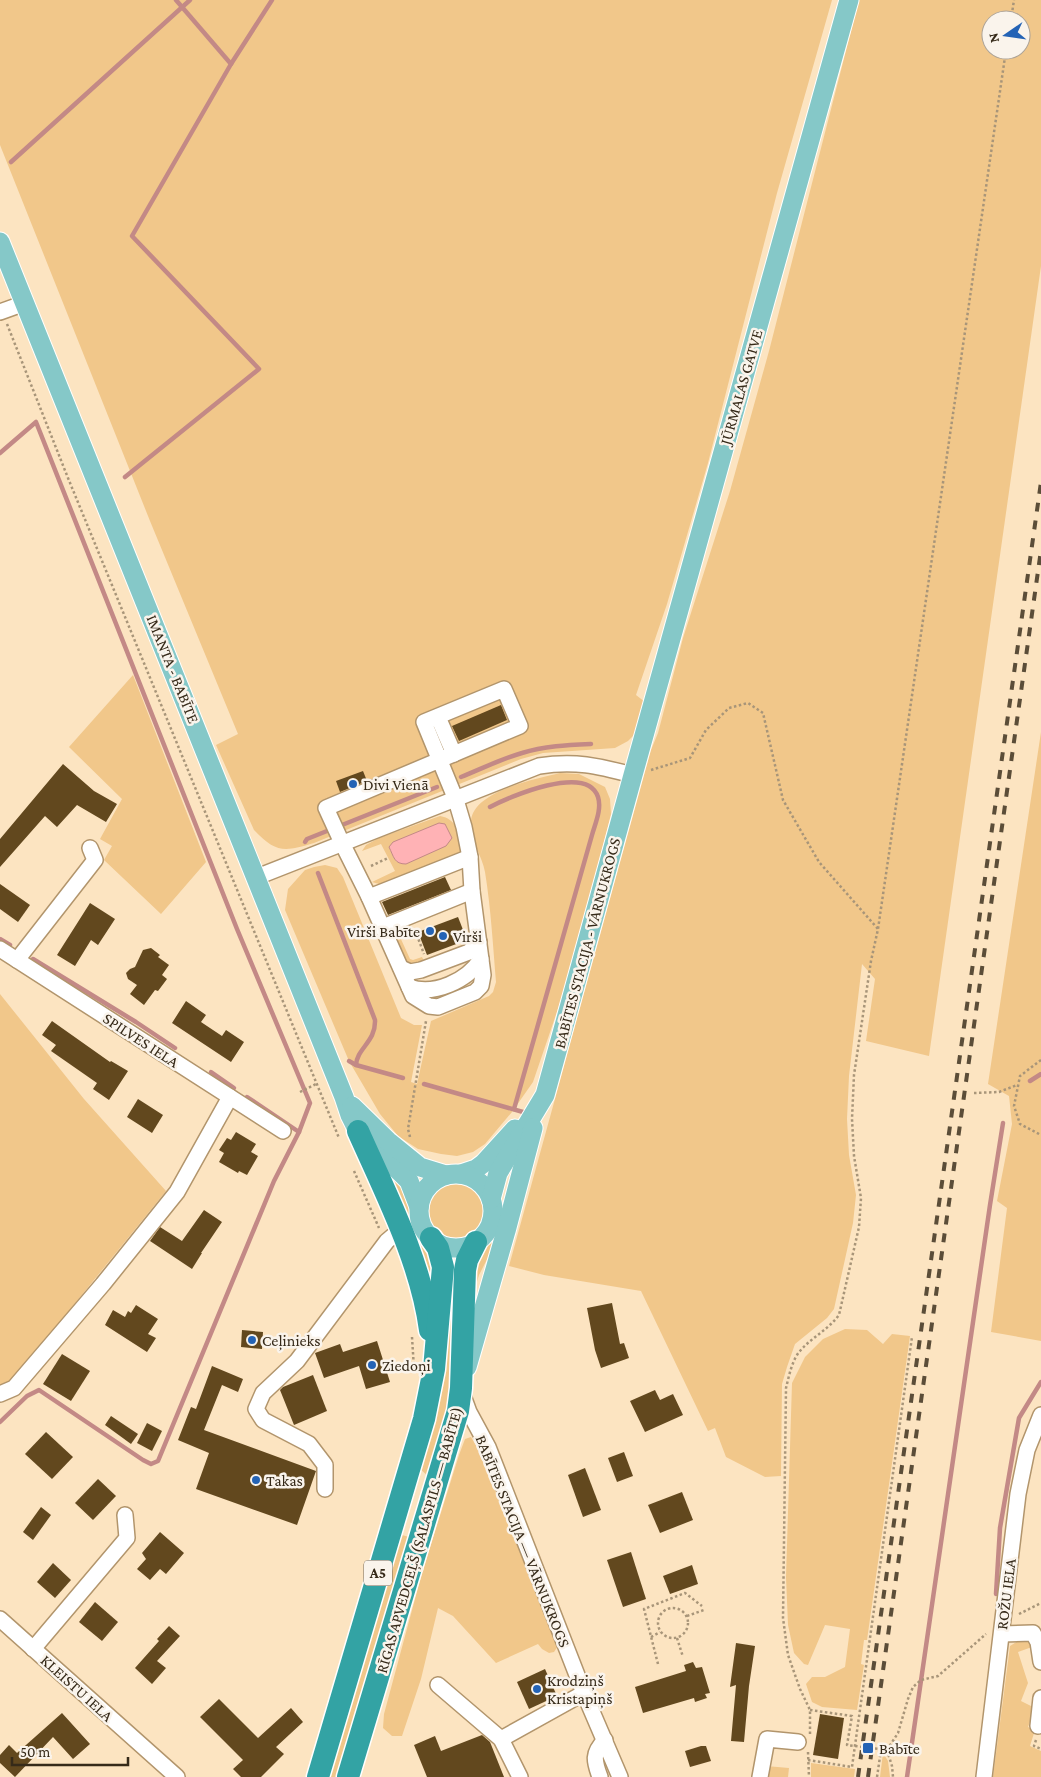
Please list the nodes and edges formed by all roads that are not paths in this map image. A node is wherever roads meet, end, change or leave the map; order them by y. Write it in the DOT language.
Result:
graph roads {
  1 [pos="849,0"];
  2 [pos="0,242"];
  3 [pos="25,303"];
  4 [pos="1,311"];
  5 [pos="447,757"];
  6 [pos="633,775"];
  7 [pos="456,800"];
  8 [pos="342,843"];
  9 [pos="90,848"];
  10 [pos="470,857"];
  11 [pos="257,877"];
  12 [pos="472,891"];
  13 [pos="369,897"];
  14 [pos="382,927"];
  15 [pos="479,942"];
  16 [pos="0,949"];
  17 [pos="481,959"];
  18 [pos="18,960"];
  19 [pos="401,968"];
  20 [pos="409,987"];
  21 [pos="230,1097"];
  22 [pos="344,1097"];
  23 [pos="537,1110"];
  24 [pos="283,1131"];
  25 [pos="350,1138"];
  26 [pos="454,1175"];
  27 [pos="491,1199"];
  28 [pos="420,1207"];
  29 [pos="393,1235"];
  30 [pos="431,1238"];
  31 [pos="476,1242"];
  32 [pos="434,1369"];
  33 [pos="461,1388"];
  34 [pos="0,1394"];
  35 [pos="1041,1415"];
  36 [pos="325,1489"];
  37 [pos="125,1515"];
  38 [pos="0,1620"];
  39 [pos="1002,1628"];
  40 [pos="1037,1631"];
  41 [pos="33,1649"];
  42 [pos="1041,1662"];
  43 [pos="438,1685"];
  44 [pos="584,1693"];
  45 [pos="1041,1698"];
  46 [pos="1038,1726"];
  47 [pos="501,1739"];
  48 [pos="605,1740"];
  49 [pos="798,1742"];
  50 [pos="177,1777"];
  51 [pos="318,1777"];
  52 [pos="348,1777"];
  53 [pos="520,1777"];
  54 [pos="600,1777"];
  55 [pos="620,1777"];
  56 [pos="760,1777"];
  57 [pos="984,1777"];
  1 -- 6 [label="main road, JŪRMALAS GATVE"];
  2 -- 3 [label="main road, IMANTA - BABĪTE"];
  3 -- 4 [label="street"];
  3 -- 11 [label="main road, IMANTA - BABĪTE"];
  5 -- 5 [label="street"];
  5 -- 7 [label="street"];
  5 -- 8 [label="street"];
  6 -- 7 [label="street"];
  6 -- 23 [label="main road, BABĪTES STACIJA - VĀRNUKROGS"];
  7 -- 8 [label="street"];
  7 -- 10 [label="street"];
  8 -- 11 [label="street"];
  8 -- 13 [label="street"];
  9 -- 18 [label="street"];
  10 -- 12 [label="street"];
  10 -- 13 [label="street"];
  11 -- 22 [label="main road, IMANTA - BABĪTE"];
  12 -- 14 [label="street"];
  12 -- 15 [label="street"];
  13 -- 14 [label="street"];
  14 -- 19 [label="street"];
  15 -- 17 [label="street"];
  15 -- 19 [label="street"];
  16 -- 18 [label="street, SPILVES IELA"];
  17 -- 20 [label="street"];
  17 -- 20 [label="street"];
  18 -- 21 [label="street, SPILVES IELA"];
  19 -- 20 [label="street"];
  21 -- 24 [label="street, SPILVES IELA"];
  21 -- 34 [label="street"];
  22 -- 25 [label="main road, IMANTA - BABĪTE"];
  22 -- 26 [label="main road, IMANTA - BABĪTE"];
  23 -- 26 [label="main road, BABĪTES STACIJA - VĀRNUKROGS"];
  23 -- 27 [label="main road, BABĪTES STACIJA - VĀRNUKROGS"];
  23 -- 33 [label="main road, A5"];
  25 -- 28 [label="main road, IMANTA - BABĪTE"];
  25 -- 29 [label="highway"];
  26 -- 27 [label="main road"];
  26 -- 28 [label="main road"];
  27 -- 31 [label="main road"];
  28 -- 30 [label="main road"];
  29 -- 32 [label="highway"];
  29 -- 36 [label="street"];
  30 -- 31 [label="main road"];
  30 -- 32 [label="highway, RĪGAS APVEDCEĻŠ (SALASPILS — BABĪTE) / A5"];
  31 -- 33 [label="highway, RĪGAS APVEDCEĻŠ (SALASPILS — BABĪTE) / A5"];
  32 -- 51 [label="highway, RĪGAS APVEDCEĻŠ (SALASPILS — BABĪTE) / A5"];
  33 -- 44 [label="street, BABĪTES STACIJA — VĀRNUKROGS"];
  33 -- 52 [label="highway, RĪGAS APVEDCEĻŠ (SALASPILS — BABĪTE) / A5"];
  35 -- 39 [label="street, ROŽU IELA"];
  37 -- 41 [label="street"];
  38 -- 41 [label="street, KLEISTU IELA"];
  39 -- 40 [label="street"];
  39 -- 57 [label="street, ROŽU IELA"];
  40 -- 42 [label="street"];
  41 -- 50 [label="street, KLEISTU IELA"];
  43 -- 47 [label="street"];
  44 -- 47 [label="street"];
  44 -- 48 [label="street, BABĪTES STACIJA — VĀRNUKROGS"];
  45 -- 46 [label="street"];
  47 -- 53 [label="street"];
  48 -- 54 [label="street"];
  48 -- 55 [label="street, BABĪTES STACIJA — VĀRNUKROGS"];
  49 -- 56 [label="street"];
}
